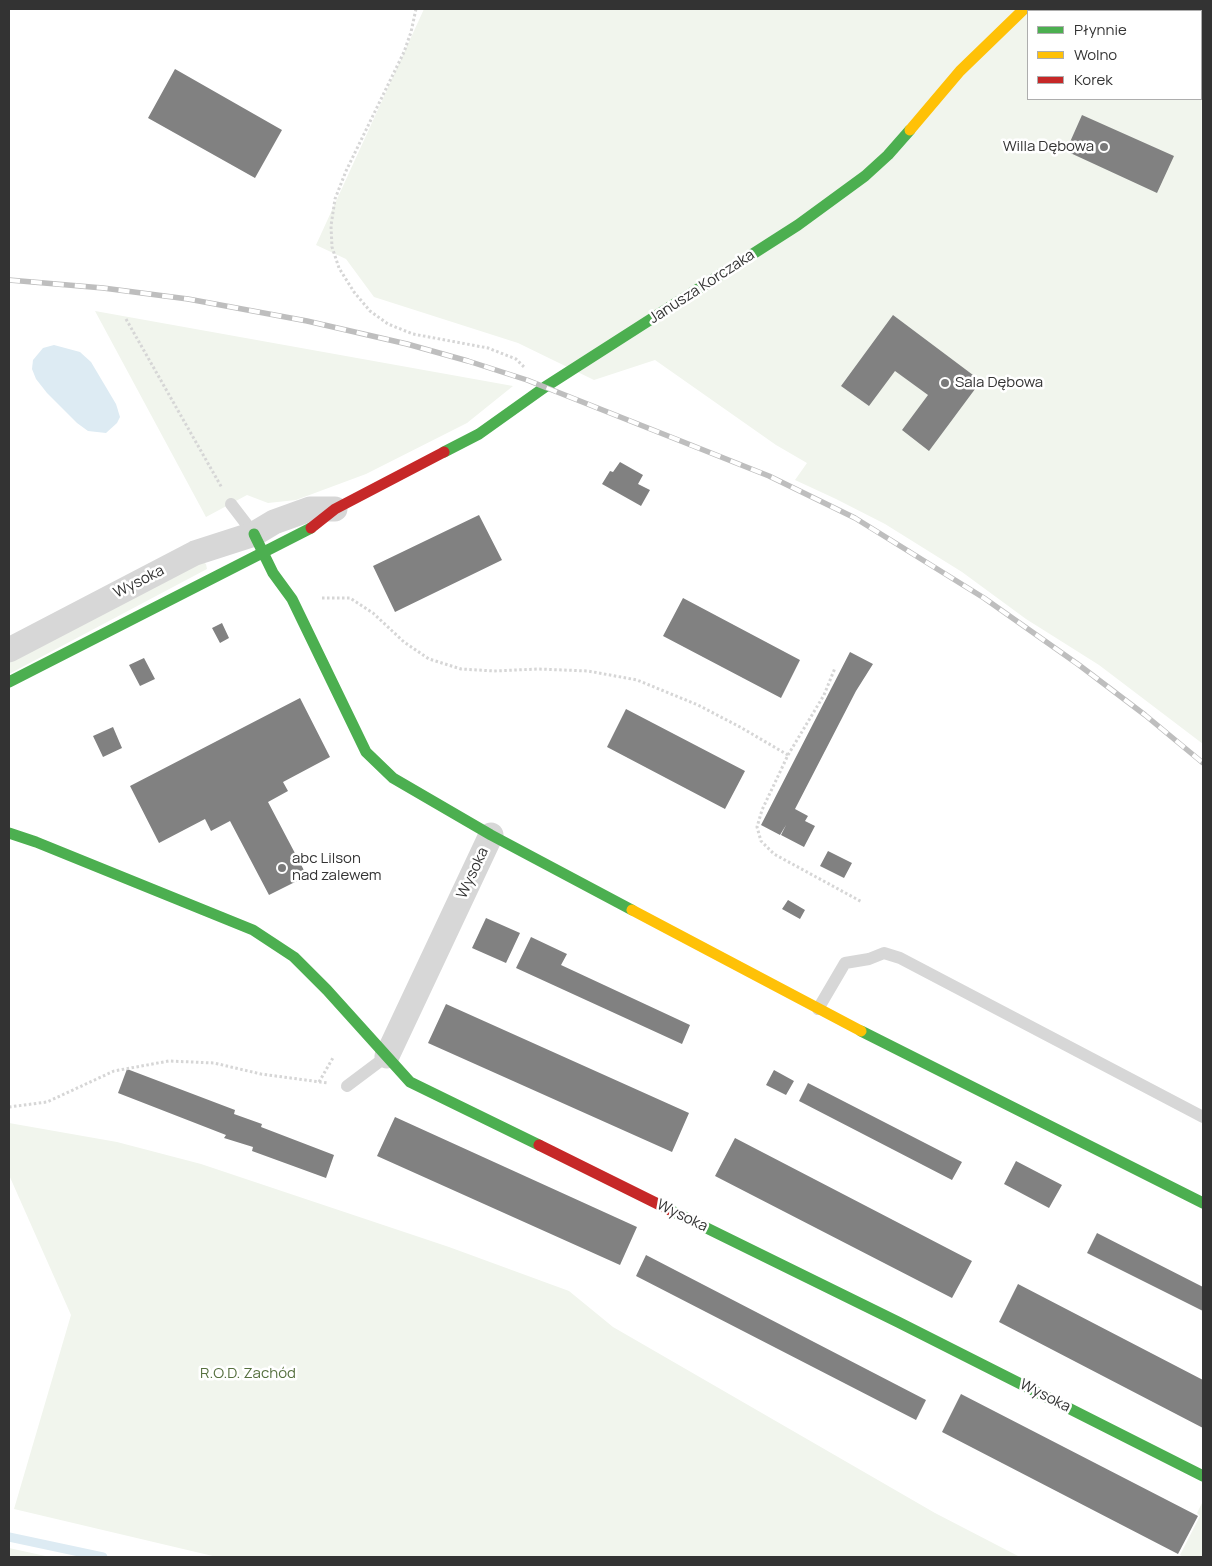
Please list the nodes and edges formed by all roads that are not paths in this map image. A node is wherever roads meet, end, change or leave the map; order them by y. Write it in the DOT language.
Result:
graph roads {
  1 [pos="1024,9"];
  2 [pos="231,504"];
  3 [pos="335,509"];
  4 [pos="258,544"];
  5 [pos="9,650"];
  6 [pos="9,682"];
  7 [pos="9,833"];
  8 [pos="491,835"];
  9 [pos="818,1009"];
  10 [pos="387,1056"];
  11 [pos="346,1086"];
  12 [pos="1203,1117"];
  13 [pos="1203,1203"];
  14 [pos="1203,1476"];
  1 -- 3 [label="street, Janusza Korczaka"];
  2 -- 4 [label="lane"];
  3 -- 4 [label="street, Janusza Korczaka"];
  4 -- 5 [label="street, Wysoka"];
  4 -- 6 [label="street, Wysoka"];
  4 -- 8 [label="street, Wysoka"];
  7 -- 10 [label="street"];
  8 -- 9 [label="street, Wysoka"];
  8 -- 10 [label="street, Wysoka"];
  9 -- 12 [label="lane"];
  9 -- 13 [label="street, Wysoka"];
  10 -- 11 [label="lane"];
  10 -- 14 [label="street, Wysoka"];
}
